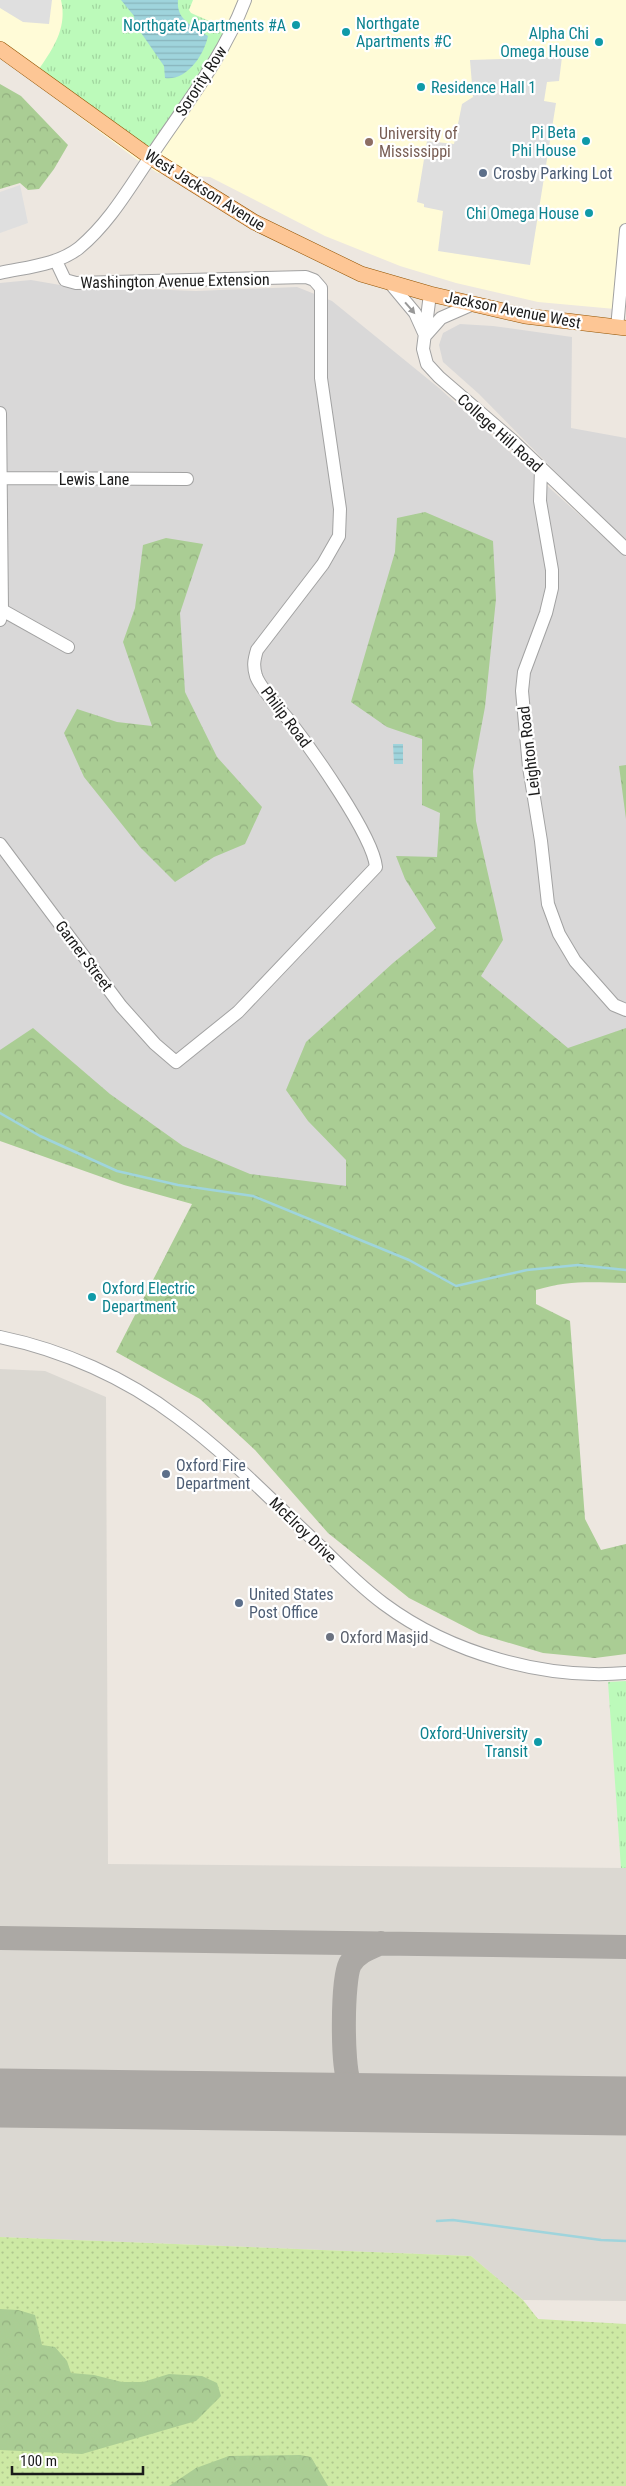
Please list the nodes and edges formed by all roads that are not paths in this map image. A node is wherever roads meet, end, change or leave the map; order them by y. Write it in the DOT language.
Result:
graph roads {
  1 [pos="245,0"];
  2 [pos="0,49"];
  3 [pos="150,157"];
  4 [pos="626,230"];
  5 [pos="56,261"];
  6 [pos="0,273"];
  7 [pos="306,277"];
  8 [pos="390,283"];
  9 [pos="430,294"];
  10 [pos="473,304"];
  11 [pos="622,328"];
  12 [pos="425,336"];
  13 [pos="0,413"];
  14 [pos="540,469"];
  15 [pos="1,478"];
  16 [pos="187,479"];
  17 [pos="626,549"];
  18 [pos="1,615"];
  19 [pos="68,648"];
  20 [pos="0,844"];
  21 [pos="626,1010"];
  22 [pos="176,1062"];
  23 [pos="0,1338"];
  24 [pos="626,1673"];
  1 -- 3 [label="street, Sorority Row"];
  2 -- 3 [label="main road, West Jackson Avenue"];
  3 -- 5 [label="street, Sorority Row"];
  3 -- 8 [label="main road, West Jackson Avenue"];
  4 -- 11 [label="street"];
  5 -- 6 [label="street, Sorority Row"];
  5 -- 7 [label="street, Washington Avenue Extension"];
  7 -- 22 [label="street, Philip Road"];
  8 -- 9 [label="main road, West Jackson Avenue"];
  8 -- 12 [label="street, one-way"];
  9 -- 10 [label="main road, Jackson Avenue West"];
  9 -- 12 [label="street, College Hill Road"];
  10 -- 11 [label="main road, Jackson Avenue West"];
  10 -- 12 [label="street"];
  12 -- 14 [label="street, College Hill Road"];
  13 -- 15 [label="street"];
  14 -- 17 [label="street, College Hill Road"];
  14 -- 21 [label="street, Leighton Road"];
  15 -- 16 [label="street, Lewis Lane"];
  15 -- 18 [label="street"];
  18 -- 19 [label="street"];
  20 -- 22 [label="street, Garner Street"];
  23 -- 24 [label="street, McElroy Drive"];
}
